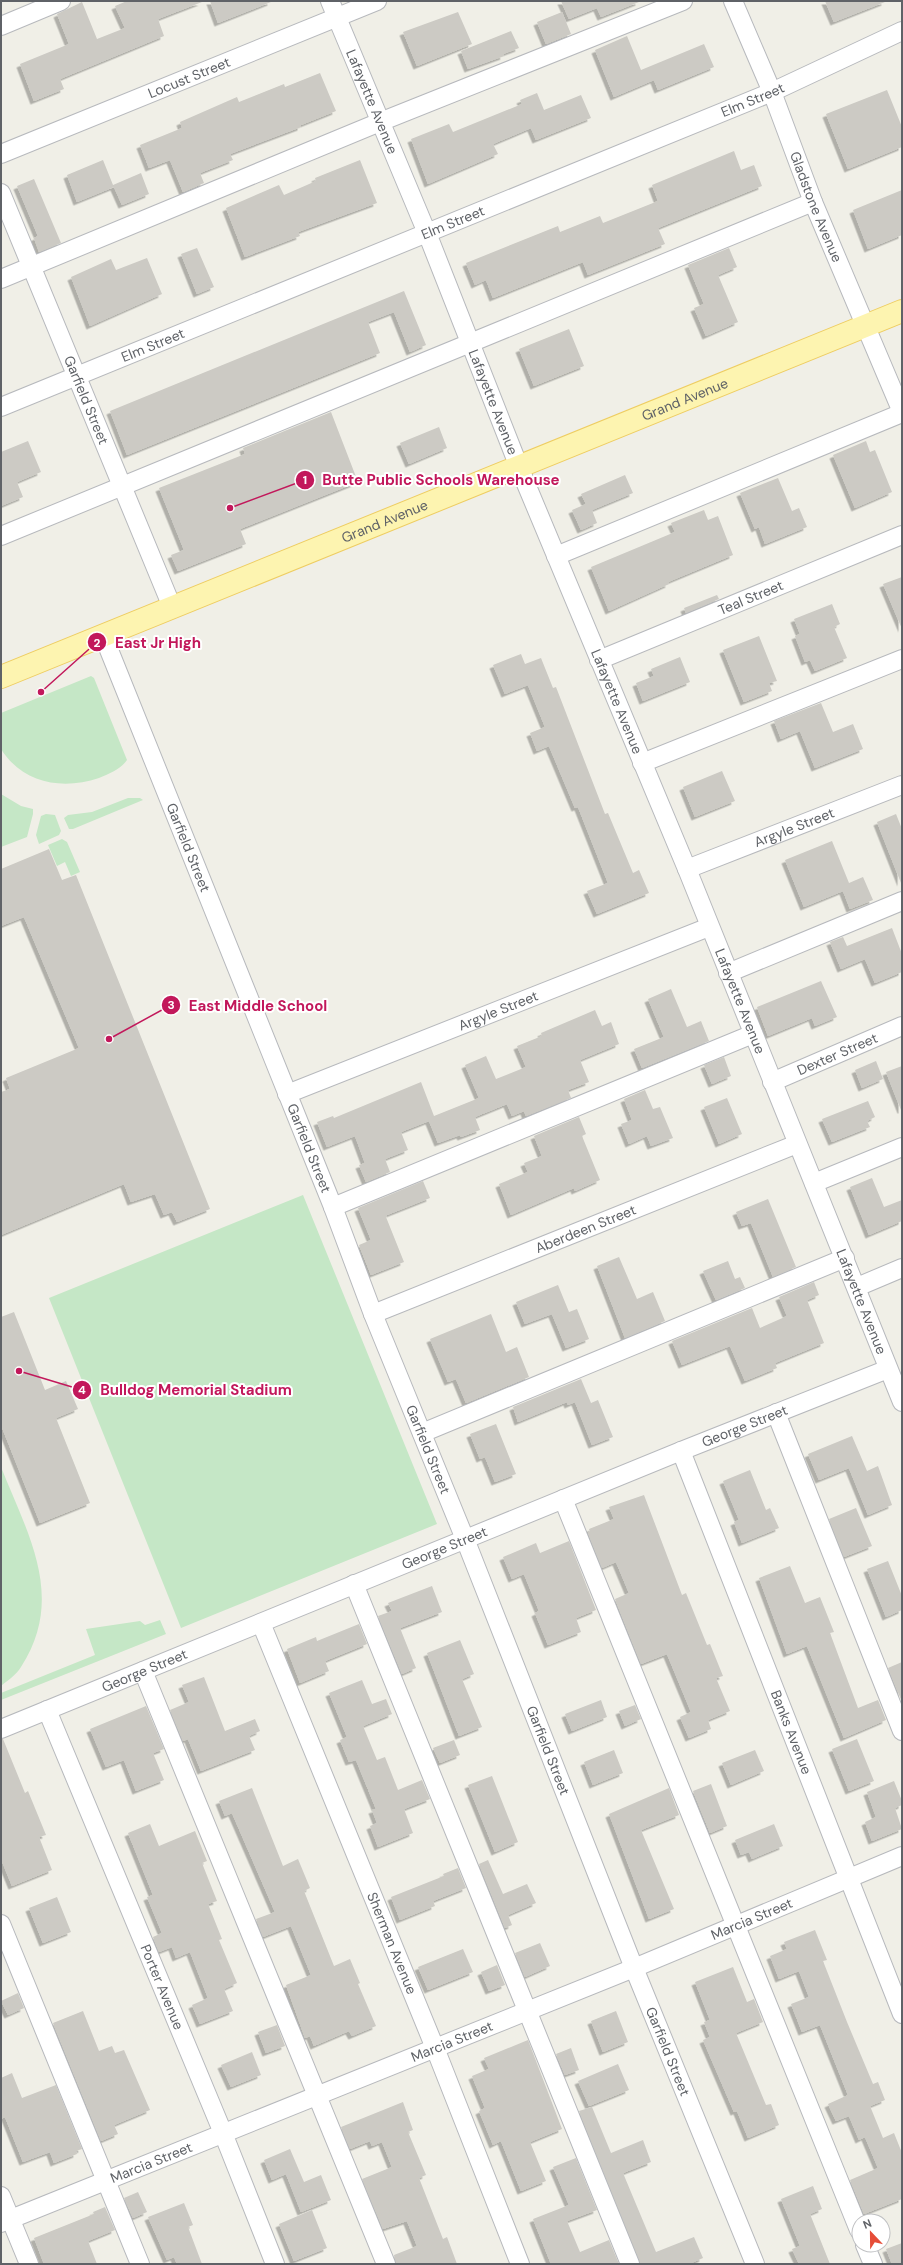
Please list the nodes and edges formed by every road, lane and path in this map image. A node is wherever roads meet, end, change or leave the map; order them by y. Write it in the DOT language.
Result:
graph roads {
  1 [pos="61,1"];
  2 [pos="377,1"];
  3 [pos="683,1"];
  4 [pos="733,1"];
  5 [pos="333,9"];
  6 [pos="1,26"];
  7 [pos="902,31"];
  8 [pos="772,92"];
  9 [pos="380,122"];
  10 [pos="1,154"];
  11 [pos="1,193"];
  12 [pos="813,202"];
  13 [pos="427,233"];
  14 [pos="31,267"];
  15 [pos="1,279"];
  16 [pos="902,311"];
  17 [pos="866,326"];
  18 [pos="469,344"];
  19 [pos="77,376"];
  20 [pos="1,407"];
  21 [pos="902,413"];
  22 [pos="519,467"];
  23 [pos="122,486"];
  24 [pos="902,535"];
  25 [pos="1,536"];
  26 [pos="556,556"];
  27 [pos="172,607"];
  28 [pos="103,635"];
  29 [pos="902,658"];
  30 [pos="599,660"];
  31 [pos="1,677"];
  32 [pos="642,763"];
  33 [pos="902,785"];
  34 [pos="686,869"];
  35 [pos="902,901"];
  36 [pos="709,927"];
  37 [pos="728,973"];
  38 [pos="902,1026"];
  39 [pos="753,1034"];
  40 [pos="772,1082"];
  41 [pos="287,1094"];
  42 [pos="797,1144"];
  43 [pos="902,1146"];
  44 [pos="814,1183"];
  45 [pos="333,1207"];
  46 [pos="845,1258"];
  47 [pos="902,1268"];
  48 [pos="857,1287"];
  49 [pos="373,1314"];
  50 [pos="888,1368"];
  51 [pos="901,1397"];
  52 [pos="776,1413"];
  53 [pos="422,1433"];
  54 [pos="680,1451"];
  55 [pos="563,1499"];
  56 [pos="465,1539"];
  57 [pos="354,1584"];
  58 [pos="261,1623"];
  59 [pos="143,1671"];
  60 [pos="47,1710"];
  61 [pos="1,1729"];
  62 [pos="902,1731"];
  63 [pos="902,1856"];
  64 [pos="848,1879"];
  65 [pos="1,1924"];
  66 [pos="736,1925"];
  67 [pos="634,1968"];
  68 [pos="526,2011"];
  69 [pos="902,2014"];
  70 [pos="435,2048"];
  71 [pos="318,2095"];
  72 [pos="223,2134"];
  73 [pos="106,2181"];
  74 [pos="1,2196"];
  75 [pos="852,2213"];
  76 [pos="6,2221"];
  77 [pos="868,2253"];
  78 [pos="29,2264"];
  79 [pos="140,2264"];
  80 [pos="275,2264"];
  81 [pos="386,2264"];
  82 [pos="520,2264"];
  83 [pos="630,2264"];
  84 [pos="755,2264"];
  85 [pos="873,2264"];
  1 -- 6 [label="street"];
  2 -- 5 [label="street, Locust Street"];
  3 -- 9 [label="street"];
  4 -- 8 [label="street, Gladstone Avenue"];
  5 -- 9 [label="street, Lafayette Avenue"];
  5 -- 10 [label="street, Locust Street"];
  7 -- 8 [label="street, Elm Street"];
  8 -- 12 [label="street, Gladstone Avenue"];
  8 -- 13 [label="street, Elm Street"];
  9 -- 13 [label="street, Lafayette Avenue"];
  9 -- 14 [label="street"];
  11 -- 14 [label="street, Garfield Street"];
  12 -- 17 [label="street, Gladstone Avenue"];
  12 -- 18 [label="street"];
  13 -- 18 [label="street, Lafayette Avenue"];
  13 -- 19 [label="street, Elm Street"];
  14 -- 15 [label="street"];
  14 -- 19 [label="street, Garfield Street"];
  16 -- 17 [label="main road, Grand Avenue"];
  17 -- 21 [label="street, Gladstone Avenue"];
  17 -- 22 [label="main road, Grand Avenue"];
  18 -- 22 [label="street, Lafayette Avenue"];
  18 -- 23 [label="street"];
  19 -- 20 [label="street, Elm Street"];
  19 -- 23 [label="street, Garfield Street"];
  21 -- 26 [label="street"];
  22 -- 26 [label="street, Lafayette Avenue"];
  22 -- 27 [label="main road, Grand Avenue"];
  23 -- 25 [label="street"];
  23 -- 27 [label="street, Garfield Street"];
  24 -- 30 [label="street, Teal Street"];
  26 -- 30 [label="street, Lafayette Avenue"];
  27 -- 28 [label="main road, Grand Avenue"];
  28 -- 31 [label="main road, Grand Avenue"];
  28 -- 41 [label="street, Garfield Street"];
  29 -- 32 [label="street"];
  30 -- 32 [label="street, Lafayette Avenue"];
  32 -- 34 [label="street, Lafayette Avenue"];
  33 -- 34 [label="street, Argyle Street"];
  34 -- 36 [label="street, Lafayette Avenue"];
  35 -- 37 [label="street"];
  36 -- 37 [label="street, Lafayette Avenue"];
  36 -- 41 [label="street, Argyle Street"];
  37 -- 39 [label="street, Lafayette Avenue"];
  38 -- 40 [label="street, Dexter Street"];
  39 -- 40 [label="street, Lafayette Avenue"];
  39 -- 45 [label="street"];
  40 -- 42 [label="street, Lafayette Avenue"];
  41 -- 45 [label="street, Garfield Street"];
  42 -- 44 [label="street, Lafayette Avenue"];
  42 -- 49 [label="street, Aberdeen Street"];
  43 -- 44 [label="street"];
  44 -- 46 [label="street, Lafayette Avenue"];
  45 -- 49 [label="street, Garfield Street"];
  46 -- 48 [label="street, Lafayette Avenue"];
  46 -- 53 [label="street"];
  47 -- 48 [label="street"];
  48 -- 50 [label="street, Lafayette Avenue"];
  49 -- 53 [label="street, Garfield Street"];
  50 -- 51 [label="street, Lafayette Avenue"];
  50 -- 52 [label="street, George Street"];
  52 -- 54 [label="street, George Street"];
  52 -- 62 [label="street"];
  53 -- 56 [label="street, Garfield Street"];
  54 -- 55 [label="street, George Street"];
  54 -- 64 [label="street, Banks Avenue"];
  55 -- 56 [label="street, George Street"];
  55 -- 66 [label="street"];
  56 -- 57 [label="street, George Street"];
  56 -- 67 [label="street, Garfield Street"];
  57 -- 58 [label="street, George Street"];
  57 -- 68 [label="street"];
  58 -- 59 [label="street, George Street"];
  58 -- 70 [label="street, Sherman Avenue"];
  59 -- 60 [label="street, George Street"];
  59 -- 71 [label="street"];
  60 -- 61 [label="street, George Street"];
  60 -- 72 [label="street, Porter Avenue"];
  63 -- 64 [label="street, Marcia Street"];
  64 -- 66 [label="street, Marcia Street"];
  64 -- 69 [label="street, Banks Avenue"];
  65 -- 73 [label="street"];
  66 -- 67 [label="street, Marcia Street"];
  66 -- 75 [label="street"];
  67 -- 68 [label="street, Marcia Street"];
  67 -- 84 [label="street, Garfield Street"];
  68 -- 70 [label="street, Marcia Street"];
  68 -- 83 [label="street"];
  70 -- 71 [label="street, Marcia Street"];
  70 -- 82 [label="street, Sherman Avenue"];
  71 -- 72 [label="street, Marcia Street"];
  71 -- 81 [label="street"];
  72 -- 73 [label="street, Marcia Street"];
  72 -- 80 [label="street, Porter Avenue"];
  73 -- 76 [label="street, Marcia Street"];
  73 -- 79 [label="street"];
  74 -- 76 [label="street"];
  76 -- 78 [label="street"];
  77 -- 85 [label="street"];
}
